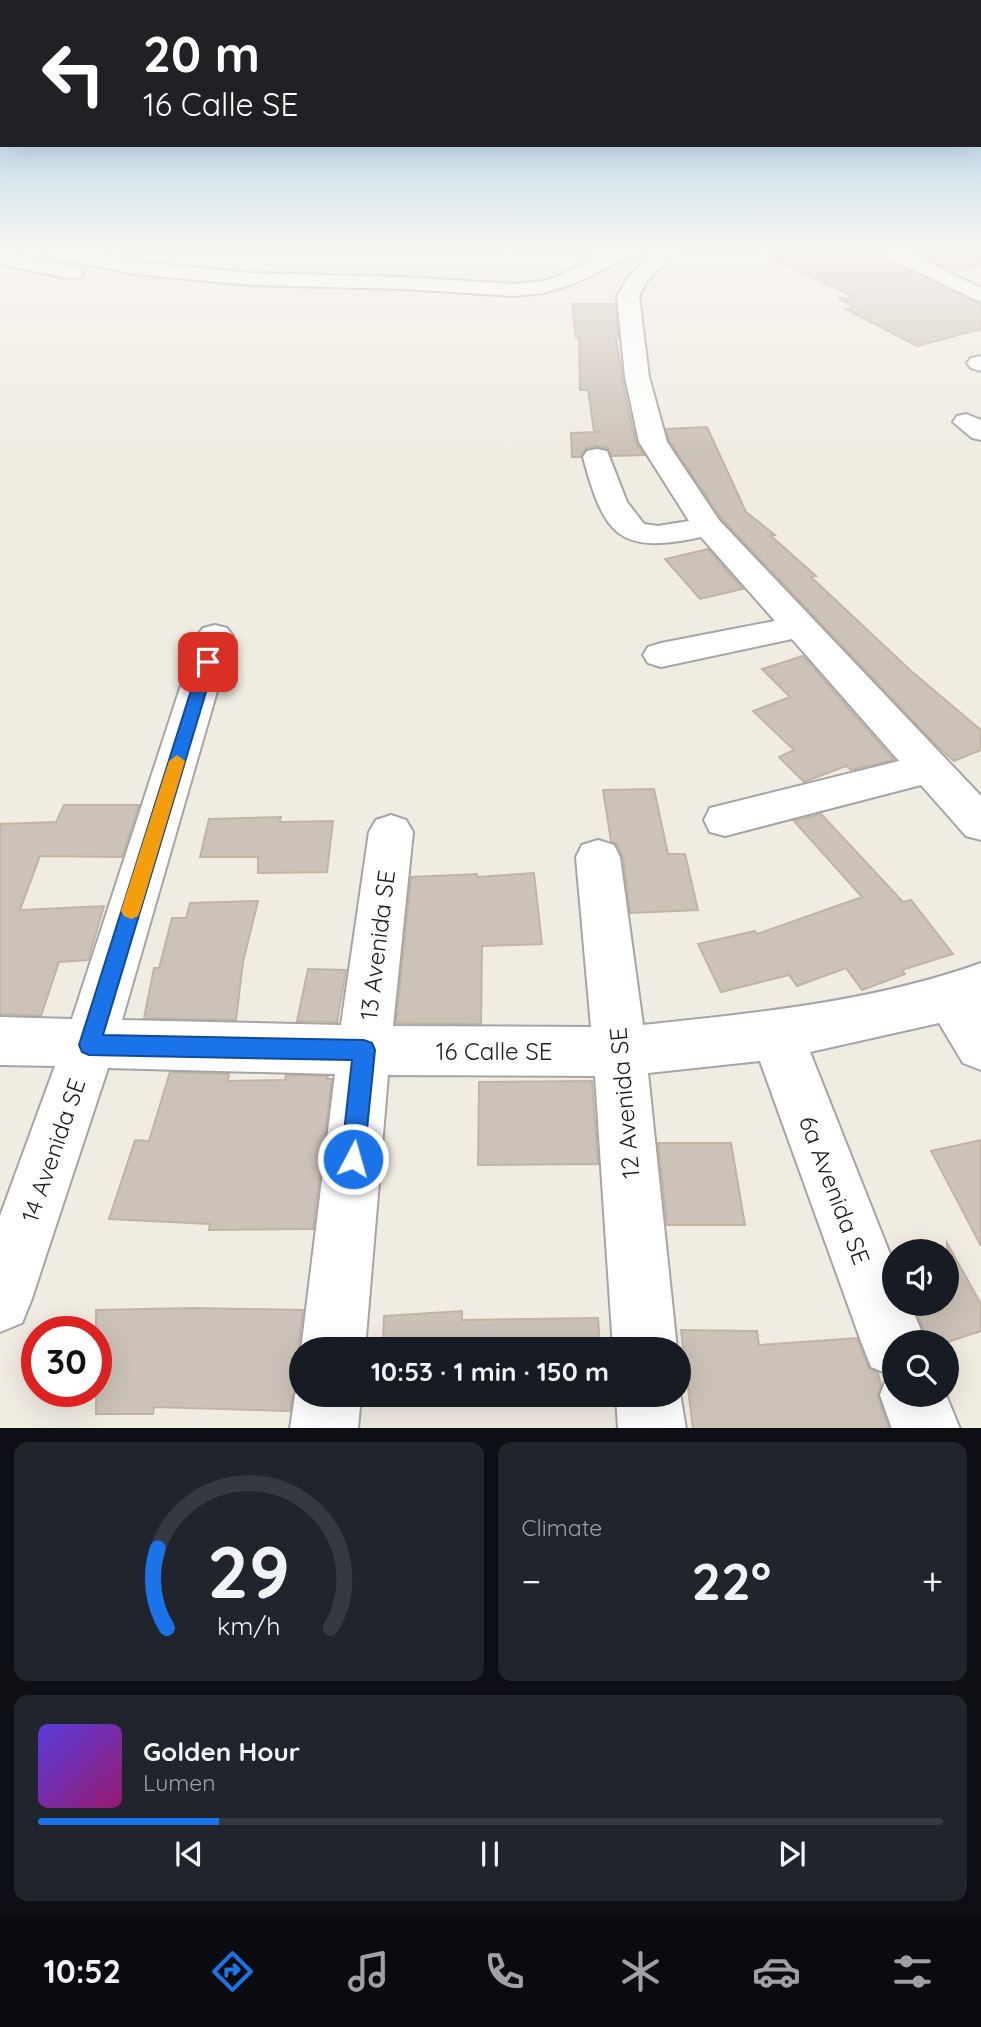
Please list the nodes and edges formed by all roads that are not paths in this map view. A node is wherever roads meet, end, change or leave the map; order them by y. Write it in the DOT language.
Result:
graph roads {
  1 [pos="630,317"];
  2 [pos="597,457"];
  3 [pos="708,526"];
  4 [pos="799,627"];
  5 [pos="215,636"];
  6 [pos="661,655"];
  7 [pos="929,768"];
  8 [pos="724,820"];
  9 [pos="981,824"];
  10 [pos="391,832"];
  11 [pos="598,857"];
  12 [pos="966,991"];
  13 [pos="776,1035"];
  14 [pos="0,1041"];
  15 [pos="89,1045"];
  16 [pos="981,1046"];
  17 [pos="364,1050"];
  18 [pos="620,1052"];
  19 [pos="0,1301"];
  20 [pos="889,1330"];
  21 [pos="334,1337"];
  22 [pos="644,1337"];
  23 [pos="327,1407"];
  24 [pos="650,1407"];
  25 [pos="918,1407"];
  26 [pos="324,1428"];
  27 [pos="652,1428"];
  28 [pos="926,1428"];
  1 -- 3 [label="street"];
  2 -- 3 [label="street"];
  3 -- 4 [label="street"];
  4 -- 6 [label="street"];
  4 -- 7 [label="street"];
  5 -- 15 [label="street, 14 Avenida SE"];
  7 -- 8 [label="street"];
  7 -- 9 [label="street"];
  10 -- 17 [label="street, 13 Avenida SE"];
  11 -- 18 [label="street, 12 Avenida SE"];
  12 -- 13 [label="street, 16 Calle SE"];
  12 -- 16 [label="street"];
  13 -- 18 [label="street, 16 Calle SE"];
  13 -- 20 [label="street, 6a Avenida SE"];
  14 -- 15 [label="street, 16 Calle SE"];
  15 -- 17 [label="street, 16 Calle SE"];
  15 -- 19 [label="street, 14 Avenida SE"];
  17 -- 18 [label="street, 16 Calle SE"];
  17 -- 21 [label="street, 13 Avenida SE"];
  18 -- 22 [label="street, 12 Avenida SE"];
  23 -- 26 [label="street"];
  24 -- 27 [label="street"];
  25 -- 28 [label="street"];
}
